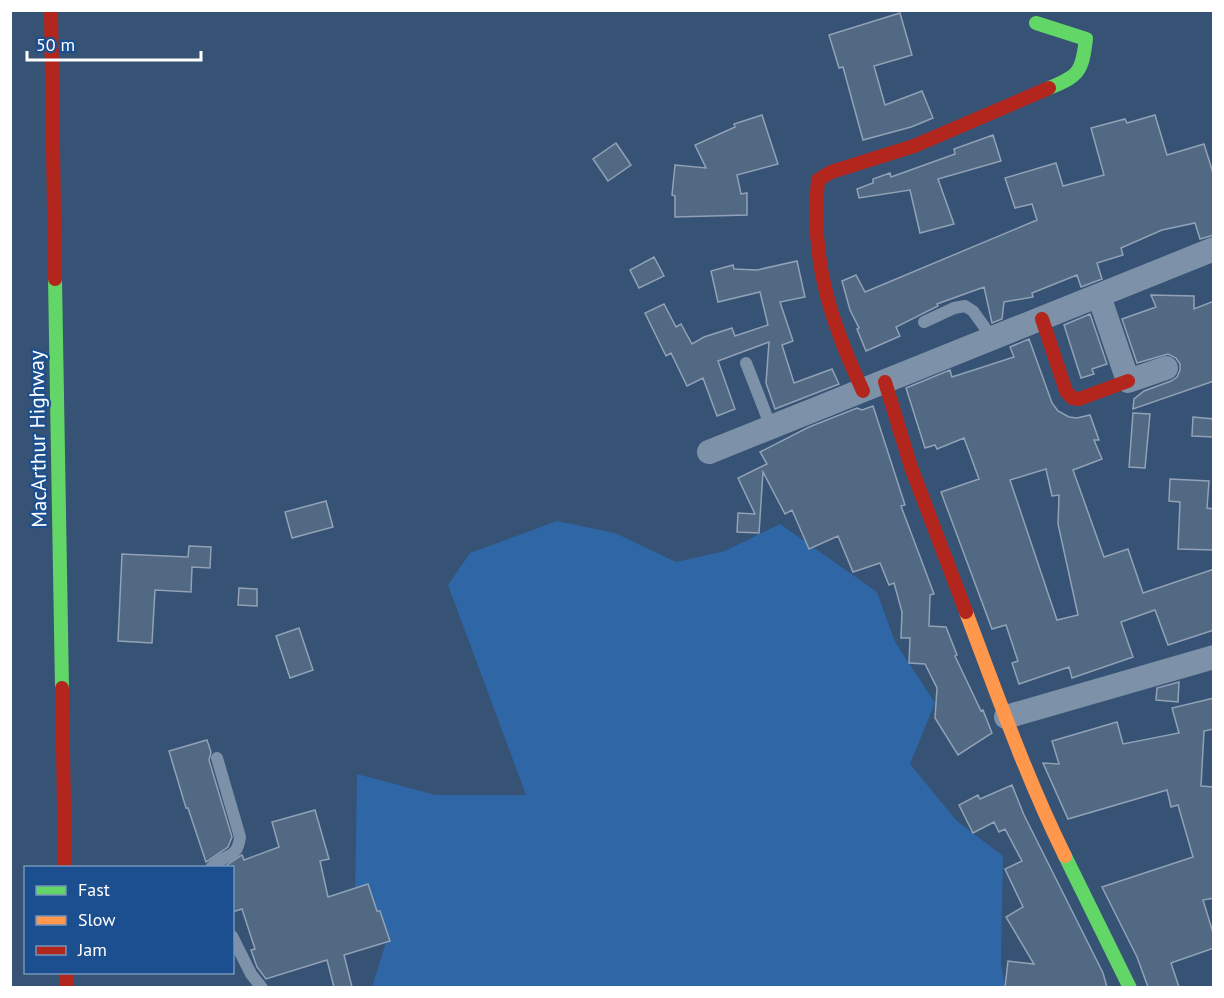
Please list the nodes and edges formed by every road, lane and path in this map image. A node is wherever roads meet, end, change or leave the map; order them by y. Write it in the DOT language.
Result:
graph roads {
  1 [pos="51,10"];
  2 [pos="1036,23"];
  3 [pos="1214,249"];
  4 [pos="1099,296"];
  5 [pos="1042,319"];
  6 [pos="924,322"];
  7 [pos="993,339"];
  8 [pos="746,363"];
  9 [pos="1166,368"];
  10 [pos="1128,381"];
  11 [pos="874,387"];
  12 [pos="771,427"];
  13 [pos="709,452"];
  14 [pos="1214,657"];
  15 [pos="1006,717"];
  16 [pos="217,758"];
  17 [pos="65,866"];
  18 [pos="212,866"];
  19 [pos="234,940"];
  20 [pos="262,987"];
  21 [pos="1130,987"];
  1 -- 17 [label="main road, MacArthur Highway"];
  2 -- 11 [label="main road"];
  3 -- 4 [label="street"];
  4 -- 5 [label="street"];
  4 -- 10 [label="street"];
  5 -- 7 [label="street"];
  5 -- 10 [label="main road"];
  6 -- 7 [label="lane"];
  7 -- 11 [label="street"];
  8 -- 12 [label="lane"];
  9 -- 10 [label="street"];
  11 -- 12 [label="street"];
  11 -- 15 [label="main road"];
  12 -- 13 [label="street"];
  14 -- 15 [label="street"];
  15 -- 21 [label="main road"];
  16 -- 18 [label="lane"];
  19 -- 20 [label="lane"];
}
